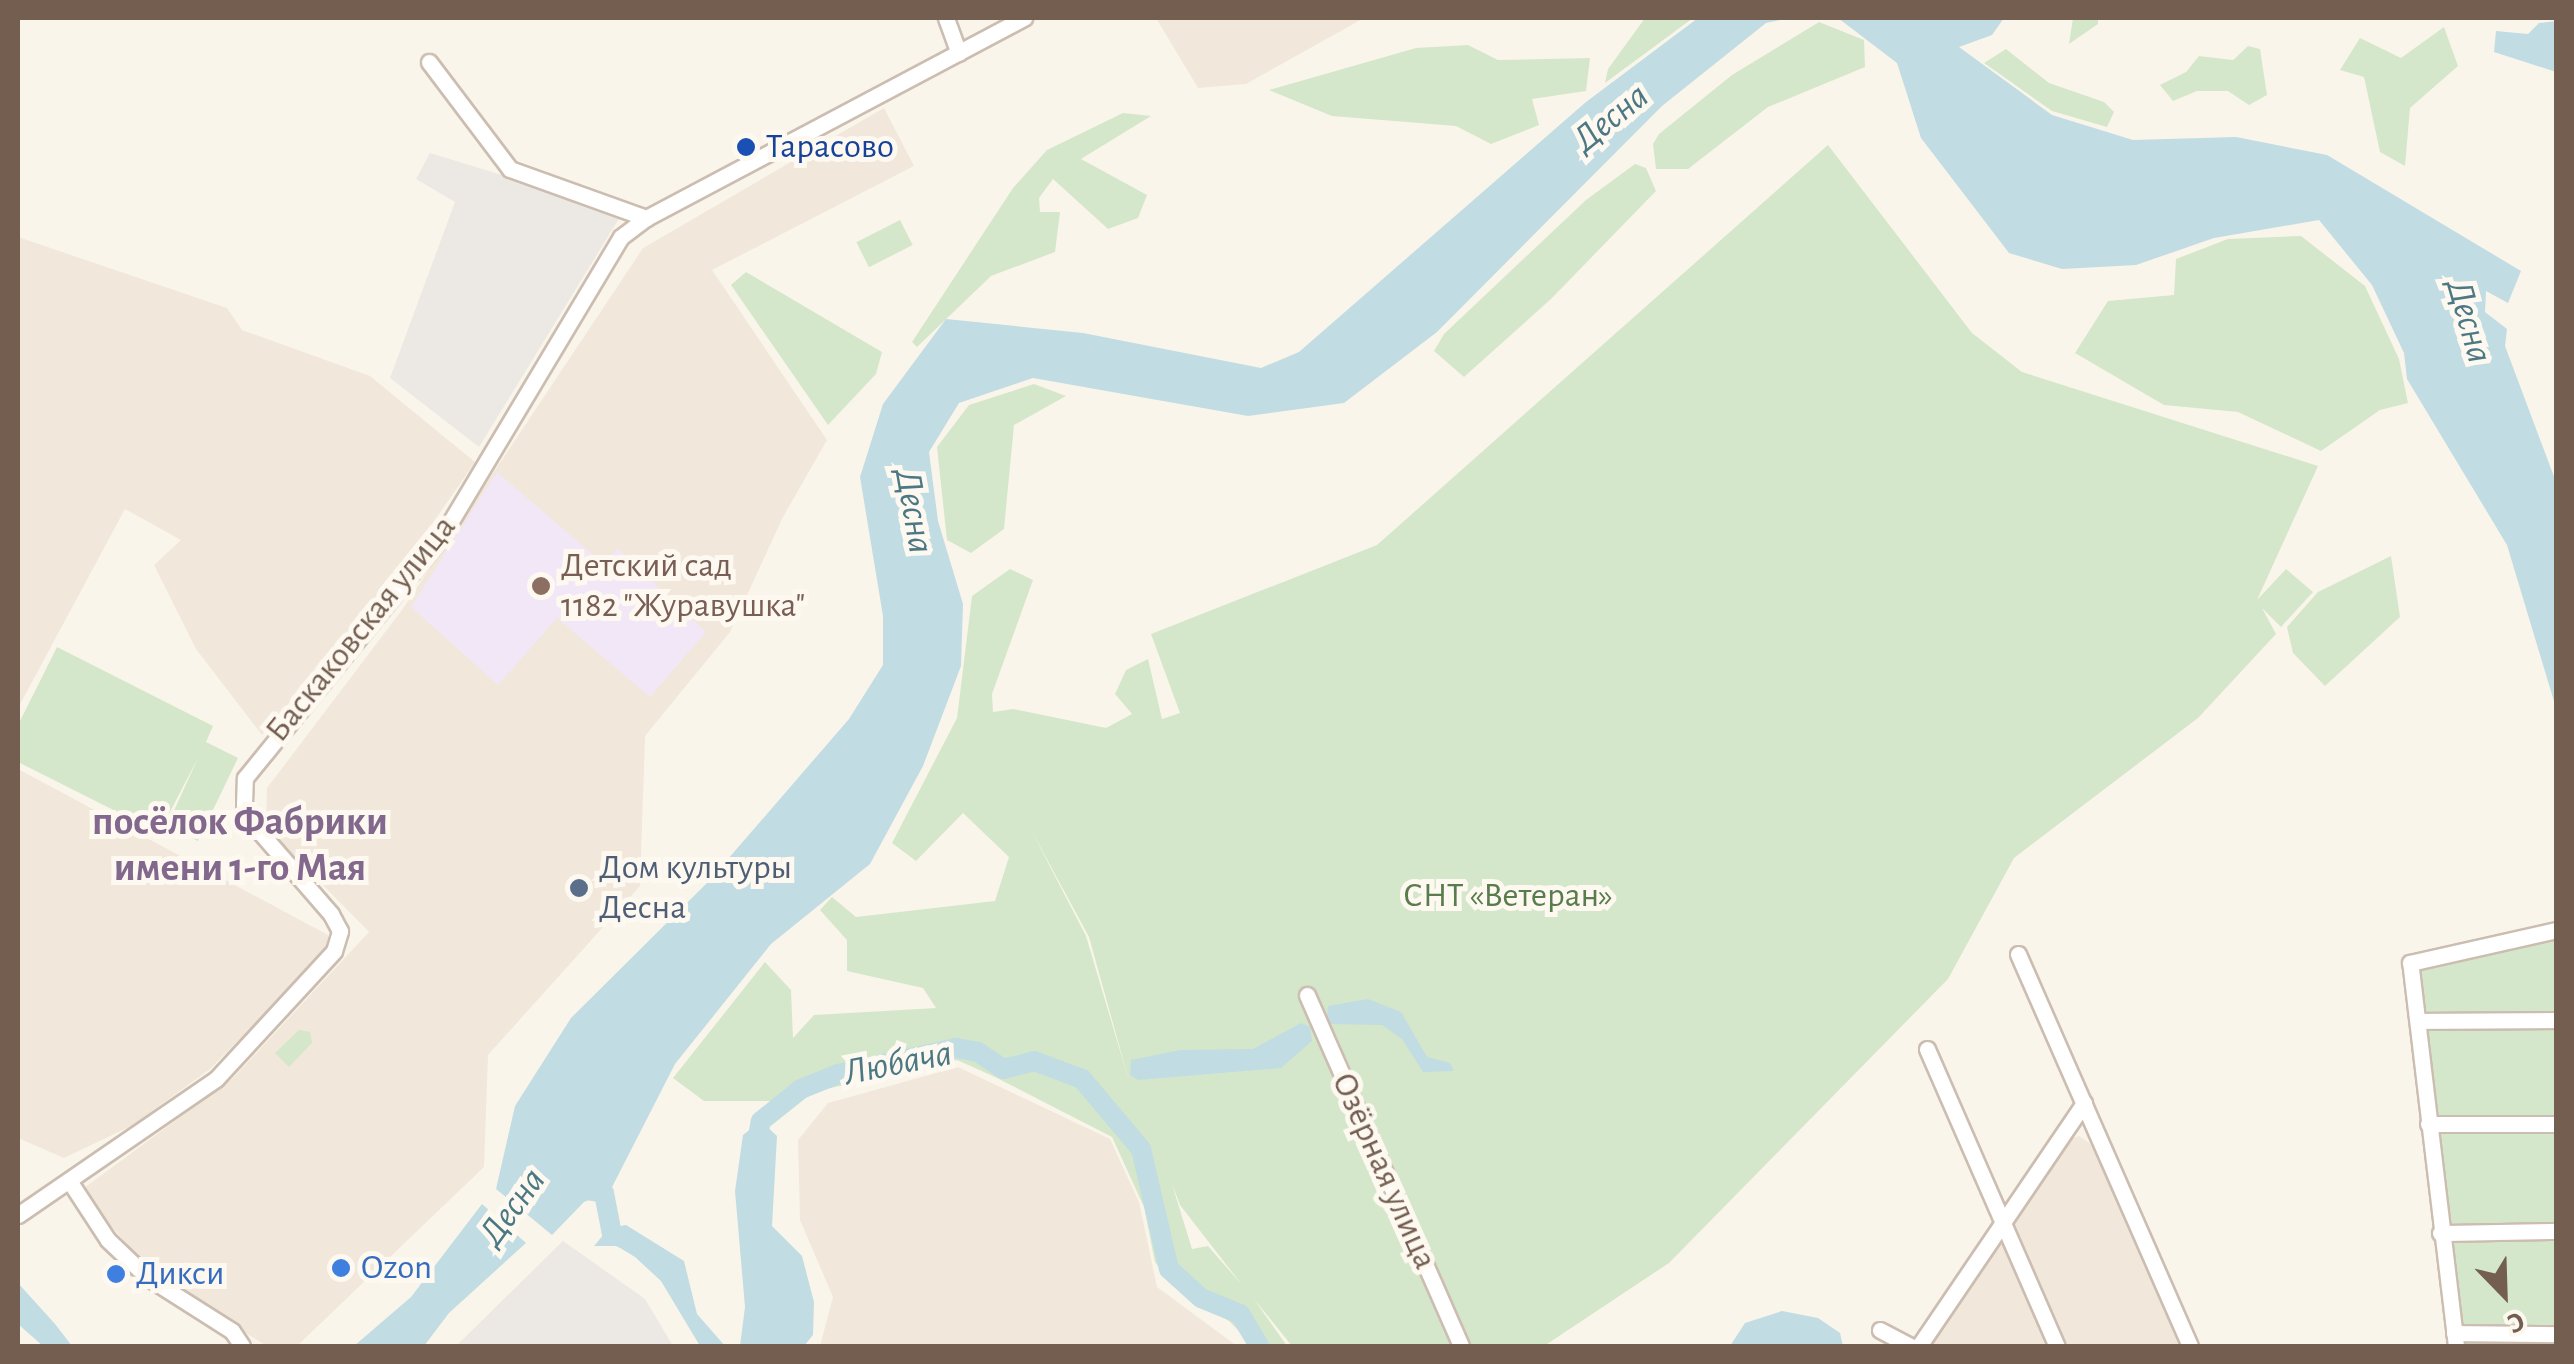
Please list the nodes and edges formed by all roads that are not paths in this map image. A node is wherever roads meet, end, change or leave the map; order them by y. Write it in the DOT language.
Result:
graph roads {
  1 [pos="946,18"];
  2 [pos="1024,18"];
  3 [pos="959,53"];
  4 [pos="429,62"];
  5 [pos="646,218"];
  6 [pos="2556,930"];
  7 [pos="2018,954"];
  8 [pos="1307,996"];
  9 [pos="2556,1020"];
  10 [pos="2418,1021"];
  11 [pos="1927,1049"];
  12 [pos="2084,1104"];
  13 [pos="2428,1124"];
  14 [pos="2556,1124"];
  15 [pos="70,1182"];
  16 [pos="23,1212"];
  17 [pos="2002,1223"];
  18 [pos="2556,1231"];
  19 [pos="2440,1233"];
  20 [pos="1880,1330"];
  21 [pos="2556,1334"];
  22 [pos="2455,1340"];
  23 [pos="242,1346"];
  24 [pos="1461,1346"];
  25 [pos="1910,1346"];
  26 [pos="1919,1346"];
  27 [pos="2057,1346"];
  28 [pos="2190,1346"];
  1 -- 3 [label="street"];
  2 -- 3 [label="street, Баскаковская улица"];
  3 -- 5 [label="street, Баскаковская улица"];
  4 -- 5 [label="street"];
  5 -- 15 [label="street, Баскаковская улица"];
  6 -- 10 [label="street"];
  7 -- 12 [label="street"];
  8 -- 24 [label="street, Озёрная улица"];
  9 -- 10 [label="street"];
  10 -- 13 [label="street"];
  11 -- 17 [label="street"];
  12 -- 17 [label="street"];
  12 -- 28 [label="street"];
  13 -- 14 [label="street"];
  13 -- 19 [label="street"];
  15 -- 16 [label="street, Баскаковская улица"];
  15 -- 23 [label="street"];
  17 -- 26 [label="street"];
  17 -- 27 [label="street"];
  18 -- 19 [label="street"];
  19 -- 22 [label="street"];
  20 -- 25 [label="street"];
  21 -- 22 [label="street"];
}
